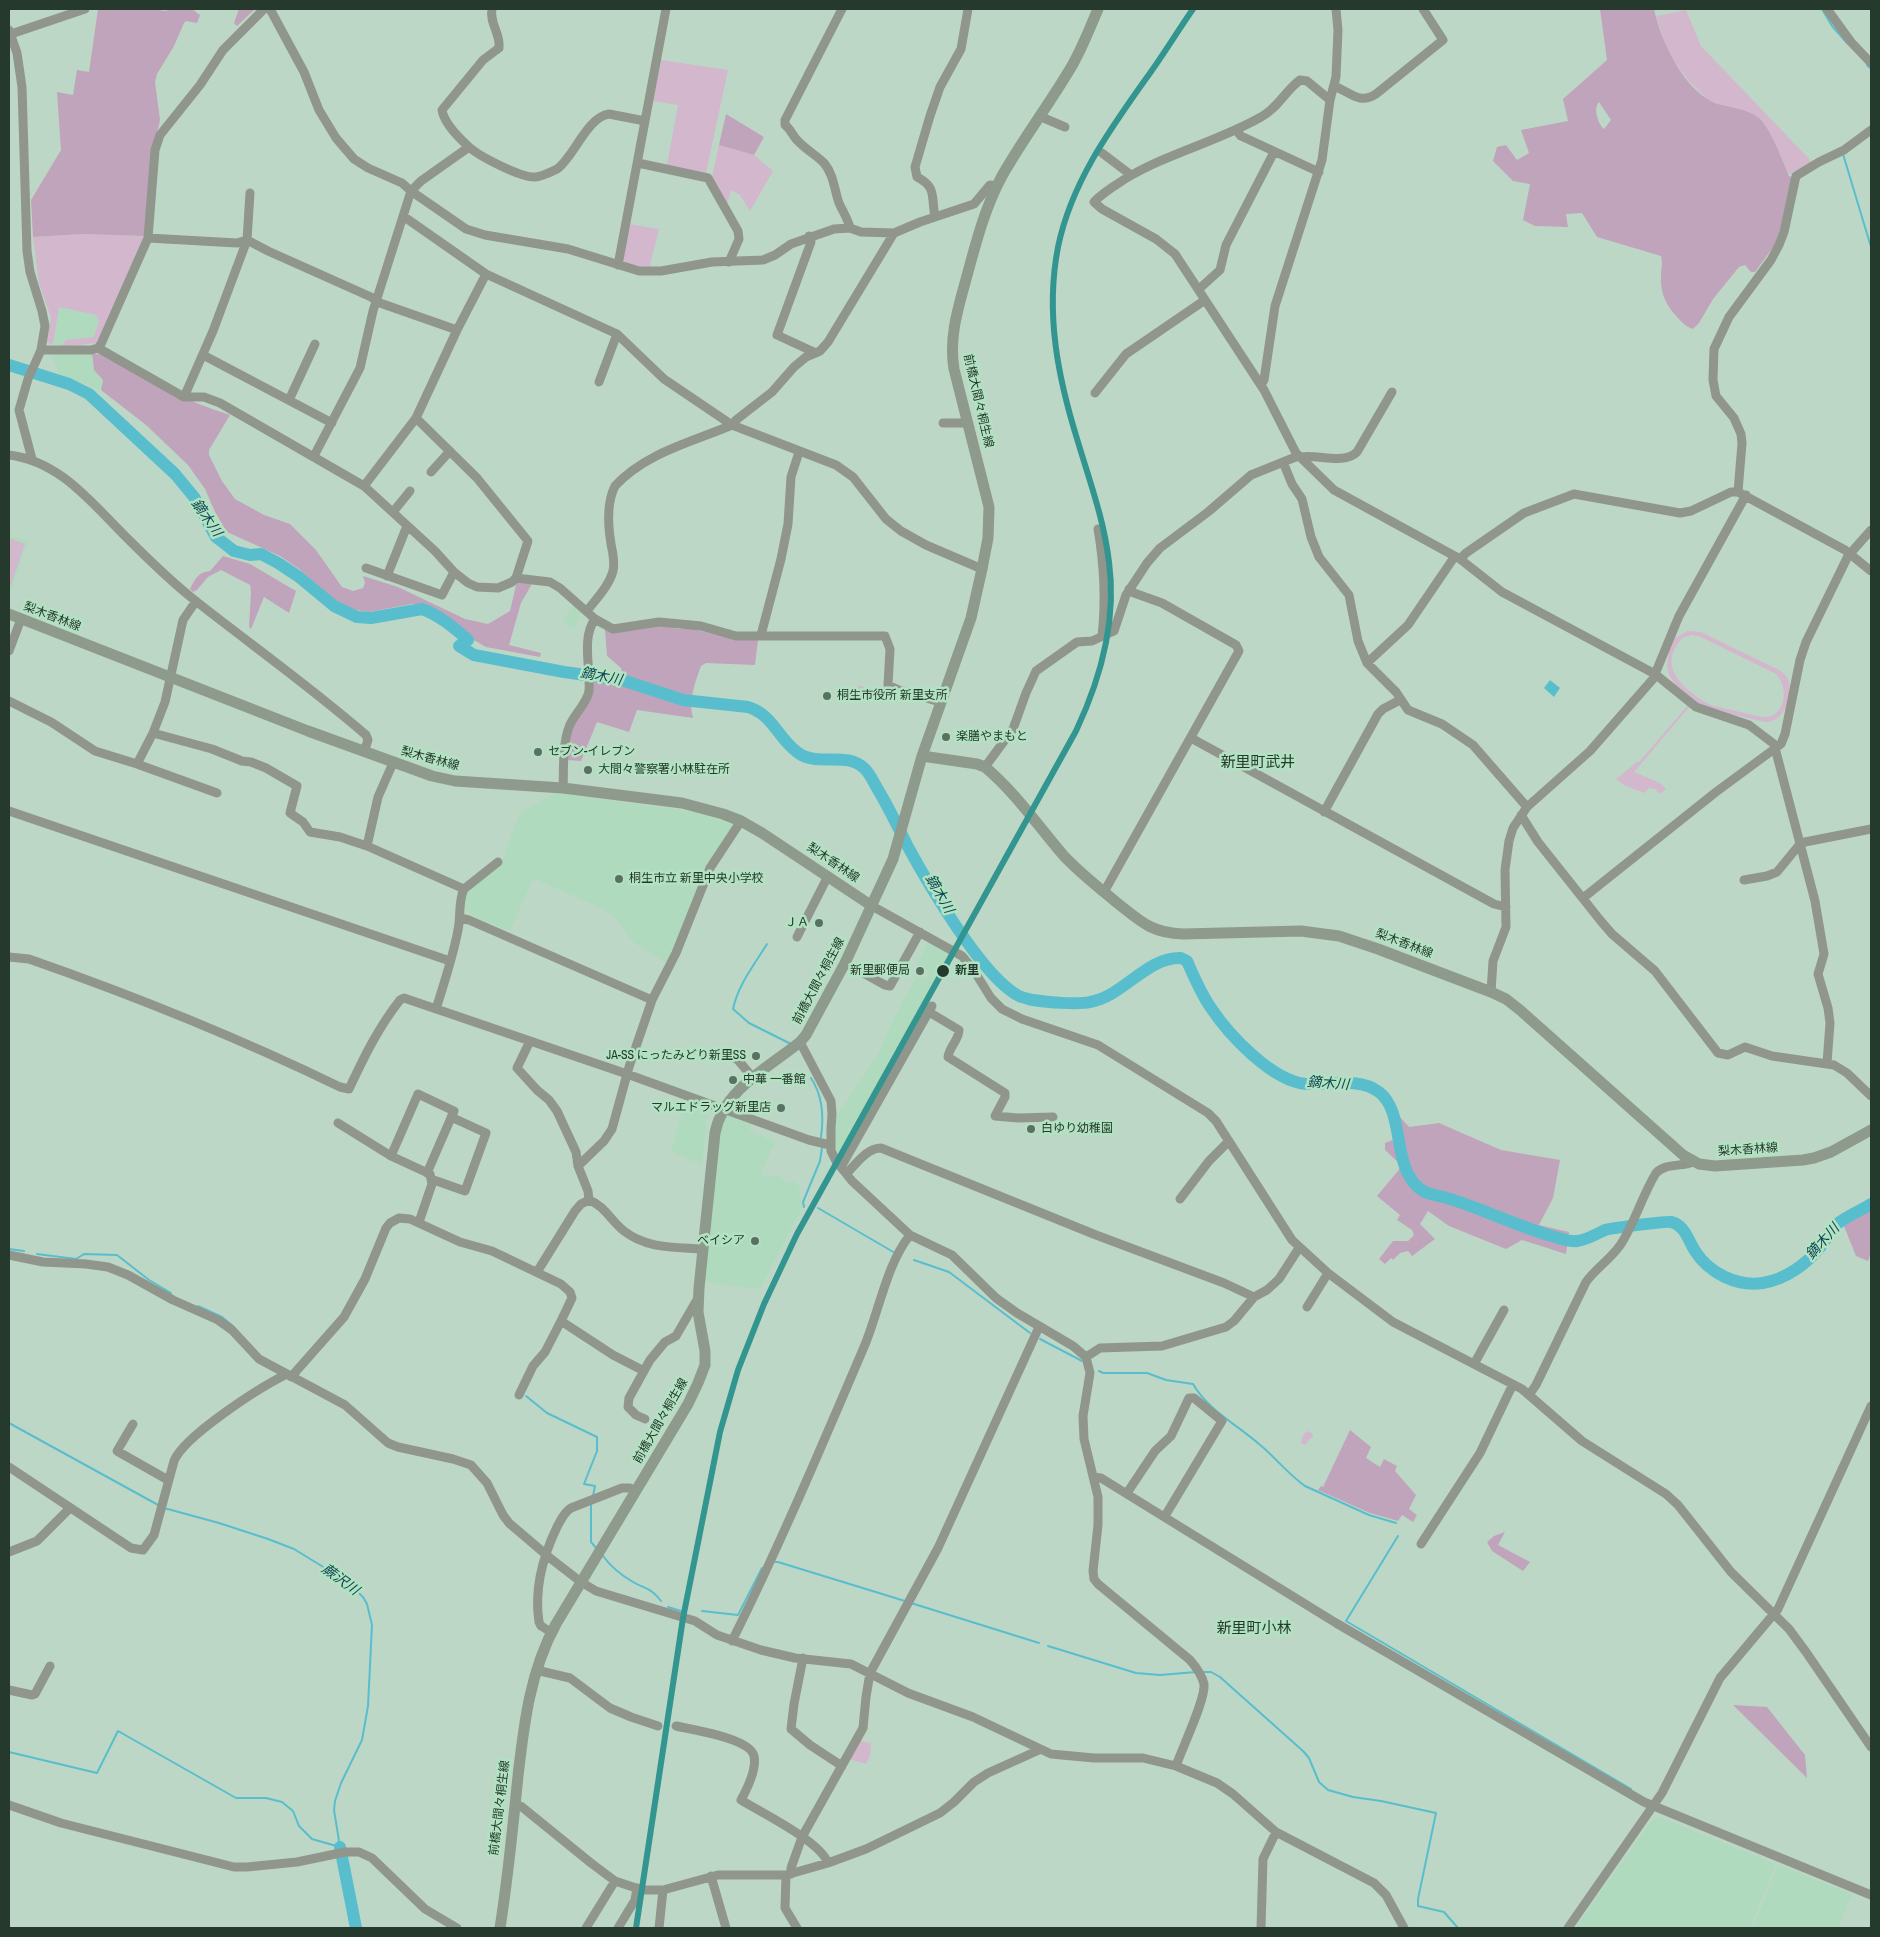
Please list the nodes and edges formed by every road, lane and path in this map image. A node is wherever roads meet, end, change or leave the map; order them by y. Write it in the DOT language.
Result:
graph roads {
  1 [pos="85,9"];
  2 [pos="264,9"];
  3 [pos="270,9"];
  4 [pos="492,9"];
  5 [pos="666,9"];
  6 [pos="842,9"];
  7 [pos="968,9"];
  8 [pos="1098,9"];
  9 [pos="1336,9"];
  10 [pos="1423,9"];
  11 [pos="1827,9"];
  12 [pos="10,32"];
  13 [pos="1871,62"];
  14 [pos="1334,86"];
  15 [pos="1330,100"];
  16 [pos="1039,116"];
  17 [pos="646,120"];
  18 [pos="1065,128"];
  19 [pos="1236,130"];
  20 [pos="1871,130"];
  21 [pos="469,147"];
  22 [pos="1274,152"];
  23 [pos="1102,153"];
  24 [pos="638,163"];
  25 [pos="1319,172"];
  26 [pos="1131,175"];
  27 [pos="997,186"];
  28 [pos="412,191"];
  29 [pos="250,193"];
  30 [pos="403,216"];
  31 [pos="935,216"];
  32 [pos="850,228"];
  33 [pos="894,233"];
  34 [pos="810,236"];
  35 [pos="148,238"];
  36 [pos="247,240"];
  37 [pos="729,262"];
  38 [pos="618,265"];
  39 [pos="486,274"];
  40 [pos="1199,289"];
  41 [pos="1205,300"];
  42 [pos="377,301"];
  43 [pos="457,330"];
  44 [pos="617,334"];
  45 [pos="315,344"];
  46 [pos="98,348"];
  47 [pos="41,350"];
  48 [pos="816,353"];
  49 [pos="203,355"];
  50 [pos="598,382"];
  51 [pos="1261,385"];
  52 [pos="1392,392"];
  53 [pos="1095,393"];
  54 [pos="184,397"];
  55 [pos="289,400"];
  56 [pos="416,418"];
  57 [pos="332,423"];
  58 [pos="943,423"];
  59 [pos="968,423"];
  60 [pos="732,425"];
  61 [pos="450,451"];
  62 [pos="800,452"];
  63 [pos="9,455"];
  64 [pos="314,456"];
  65 [pos="1300,457"];
  66 [pos="32,459"];
  67 [pos="1283,462"];
  68 [pos="431,472"];
  69 [pos="364,486"];
  70 [pos="410,491"];
  71 [pos="1742,493"];
  72 [pos="393,512"];
  73 [pos="407,526"];
  74 [pos="1098,529"];
  75 [pos="1871,530"];
  76 [pos="1849,553"];
  77 [pos="1458,558"];
  78 [pos="366,568"];
  79 [pos="982,570"];
  80 [pos="1871,571"];
  81 [pos="454,572"];
  82 [pos="387,576"];
  83 [pos="516,578"];
  84 [pos="1129,590"];
  85 [pos="196,601"];
  86 [pos="587,611"];
  87 [pos="9,614"];
  88 [pos="21,619"];
  89 [pos="594,619"];
  90 [pos="761,635"];
  91 [pos="1102,636"];
  92 [pos="9,651"];
  93 [pos="1367,663"];
  94 [pos="1655,674"];
  95 [pos="170,678"];
  96 [pos="1400,700"];
  97 [pos="9,701"];
  98 [pos="940,702"];
  99 [pos="153,733"];
  100 [pos="1191,738"];
  101 [pos="1776,748"];
  102 [pos="364,752"];
  103 [pos="922,756"];
  104 [pos="393,763"];
  105 [pos="136,764"];
  106 [pos="985,767"];
  107 [pos="563,788"];
  108 [pos="217,793"];
  109 [pos="1527,807"];
  110 [pos="9,811"];
  111 [pos="1324,812"];
  112 [pos="1521,815"];
  113 [pos="741,821"];
  114 [pos="1871,829"];
  115 [pos="1800,844"];
  116 [pos="367,846"];
  117 [pos="498,862"];
  118 [pos="828,876"];
  119 [pos="1744,880"];
  120 [pos="464,889"];
  121 [pos="1104,892"];
  122 [pos="1583,898"];
  123 [pos="872,906"];
  124 [pos="1506,907"];
  125 [pos="460,918"];
  126 [pos="920,932"];
  127 [pos="797,937"];
  128 [pos="9,957"];
  129 [pos="450,961"];
  130 [pos="845,963"];
  131 [pos="1491,992"];
  132 [pos="652,1000"];
  133 [pos="436,1008"];
  134 [pos="530,1041"];
  135 [pos="800,1042"];
  136 [pos="722,1054"];
  137 [pos="1827,1063"];
  138 [pos="627,1074"];
  139 [pos="753,1078"];
  140 [pos="1871,1096"];
  141 [pos="724,1109"];
  142 [pos="451,1117"];
  143 [pos="1053,1117"];
  144 [pos="338,1123"];
  145 [pos="1871,1130"];
  146 [pos="1229,1141"];
  147 [pos="830,1145"];
  148 [pos="391,1156"];
  149 [pos="1693,1162"];
  150 [pos="578,1166"];
  151 [pos="844,1170"];
  152 [pos="429,1176"];
  153 [pos="1180,1199"];
  154 [pos="589,1200"];
  155 [pos="419,1222"];
  156 [pos="910,1236"];
  157 [pos="1299,1248"];
  158 [pos="702,1250"];
  159 [pos="9,1255"];
  160 [pos="538,1272"];
  161 [pos="1328,1273"];
  162 [pos="1254,1297"];
  163 [pos="698,1298"];
  164 [pos="1307,1307"];
  165 [pos="1504,1310"];
  166 [pos="561,1321"];
  167 [pos="1039,1327"];
  168 [pos="1086,1357"];
  169 [pos="1474,1364"];
  170 [pos="644,1371"];
  171 [pos="288,1376"];
  172 [pos="1513,1384"];
  173 [pos="1529,1395"];
  174 [pos="519,1396"];
  175 [pos="1871,1406"];
  176 [pos="645,1419"];
  177 [pos="133,1424"];
  178 [pos="9,1467"];
  179 [pos="1094,1478"];
  180 [pos="168,1480"];
  181 [pos="635,1492"];
  182 [pos="1127,1493"];
  183 [pos="70,1508"];
  184 [pos="1165,1516"];
  185 [pos="1421,1544"];
  186 [pos="9,1552"];
  187 [pos="546,1554"];
  188 [pos="582,1579"];
  189 [pos="1775,1615"];
  190 [pos="552,1632"];
  191 [pos="732,1641"];
  192 [pos="803,1658"];
  193 [pos="50,1666"];
  194 [pos="536,1670"];
  195 [pos="870,1673"];
  196 [pos="9,1690"];
  197 [pos="658,1726"];
  198 [pos="676,1726"];
  199 [pos="1871,1747"];
  200 [pos="1039,1750"];
  201 [pos="842,1766"];
  202 [pos="1176,1766"];
  203 [pos="515,1804"];
  204 [pos="9,1805"];
  205 [pos="1653,1807"];
  206 [pos="1276,1832"];
  207 [pos="802,1836"];
  208 [pos="828,1863"];
  209 [pos="788,1874"];
  210 [pos="711,1876"];
  211 [pos="615,1881"];
  212 [pos="637,1888"];
  213 [pos="663,1890"];
  214 [pos="1871,1895"];
  215 [pos="457,1928"];
  216 [pos="500,1928"];
  217 [pos="586,1928"];
  218 [pos="618,1928"];
  219 [pos="659,1928"];
  220 [pos="726,1928"];
  221 [pos="797,1928"];
  222 [pos="1261,1928"];
  223 [pos="1404,1928"];
  224 [pos="1568,1928"];
  1 -- 12 [label="street"];
  2 -- 35 [label="street"];
  3 -- 28 [label="street"];
  4 -- 21 [label="street"];
  5 -- 17 [label="street"];
  6 -- 32 [label="street"];
  7 -- 31 [label="street"];
  8 -- 16 [label="main road, 前橋大間々桐生線"];
  9 -- 14 [label="street"];
  10 -- 14 [label="street"];
  11 -- 13 [label="street"];
  12 -- 47 [label="street"];
  14 -- 15 [label="street"];
  15 -- 19 [label="street"];
  15 -- 25 [label="street"];
  16 -- 18 [label="street"];
  16 -- 27 [label="main road, 前橋大間々桐生線"];
  17 -- 21 [label="street"];
  17 -- 24 [label="street"];
  19 -- 22 [label="street"];
  19 -- 26 [label="street"];
  20 -- 71 [label="street"];
  21 -- 28 [label="street"];
  22 -- 25 [label="street"];
  22 -- 40 [label="street"];
  23 -- 26 [label="street"];
  24 -- 37 [label="street"];
  24 -- 38 [label="street"];
  25 -- 51 [label="street"];
  26 -- 40 [label="street"];
  27 -- 31 [label="street"];
  27 -- 59 [label="main road, 前橋大間々桐生線"];
  28 -- 30 [label="street"];
  28 -- 38 [label="street"];
  29 -- 36 [label="street"];
  30 -- 39 [label="street"];
  30 -- 42 [label="street"];
  31 -- 33 [label="street"];
  32 -- 33 [label="street"];
  32 -- 34 [label="street"];
  33 -- 48 [label="street"];
  34 -- 37 [label="street"];
  34 -- 48 [label="street"];
  35 -- 36 [label="street"];
  35 -- 46 [label="street"];
  36 -- 42 [label="street"];
  36 -- 49 [label="street"];
  37 -- 38 [label="street"];
  39 -- 43 [label="street"];
  39 -- 44 [label="street"];
  40 -- 41 [label="street"];
  41 -- 51 [label="street"];
  41 -- 53 [label="street"];
  42 -- 43 [label="street"];
  42 -- 57 [label="street"];
  43 -- 56 [label="street"];
  44 -- 50 [label="street"];
  44 -- 60 [label="street"];
  45 -- 55 [label="street"];
  46 -- 47 [label="street"];
  46 -- 54 [label="street"];
  47 -- 66 [label="street"];
  48 -- 60 [label="street"];
  49 -- 54 [label="street"];
  49 -- 55 [label="street"];
  51 -- 65 [label="street"];
  52 -- 65 [label="street"];
  54 -- 64 [label="street"];
  55 -- 57 [label="street"];
  56 -- 61 [label="street"];
  56 -- 69 [label="street"];
  57 -- 64 [label="street"];
  58 -- 59 [label="street"];
  59 -- 79 [label="main road, 前橋大間々桐生線"];
  60 -- 62 [label="street"];
  60 -- 86 [label="street"];
  61 -- 68 [label="street"];
  61 -- 83 [label="street"];
  62 -- 79 [label="street"];
  62 -- 90 [label="street"];
  63 -- 66 [label="street"];
  64 -- 69 [label="street"];
  65 -- 67 [label="street"];
  65 -- 77 [label="street"];
  66 -- 85 [label="street"];
  67 -- 84 [label="street"];
  67 -- 93 [label="street"];
  69 -- 72 [label="street"];
  70 -- 72 [label="street"];
  71 -- 76 [label="street"];
  71 -- 77 [label="street"];
  71 -- 94 [label="street"];
  72 -- 73 [label="street"];
  73 -- 81 [label="street"];
  73 -- 82 [label="street"];
  74 -- 91 [label="street"];
  75 -- 76 [label="street"];
  76 -- 80 [label="street"];
  76 -- 101 [label="street"];
  77 -- 93 [label="street"];
  77 -- 94 [label="street"];
  78 -- 82 [label="street"];
  79 -- 98 [label="main road, 前橋大間々桐生線"];
  81 -- 82 [label="street"];
  81 -- 83 [label="street"];
  83 -- 86 [label="street"];
  84 -- 91 [label="street"];
  84 -- 100 [label="street"];
  85 -- 95 [label="street"];
  85 -- 102 [label="street"];
  86 -- 89 [label="street"];
  87 -- 88 [label="main road, 梨木香林線"];
  88 -- 92 [label="street"];
  88 -- 95 [label="main road, 梨木香林線"];
  89 -- 90 [label="street"];
  89 -- 107 [label="street"];
  90 -- 98 [label="street"];
  91 -- 106 [label="street"];
  93 -- 96 [label="street"];
  94 -- 101 [label="street"];
  94 -- 109 [label="street"];
  95 -- 99 [label="street"];
  95 -- 102 [label="main road, 梨木香林線"];
  96 -- 109 [label="street"];
  96 -- 111 [label="street"];
  97 -- 105 [label="street"];
  98 -- 103 [label="main road, 前橋大間々桐生線"];
  99 -- 105 [label="street"];
  99 -- 116 [label="street"];
  100 -- 111 [label="street"];
  100 -- 121 [label="street"];
  101 -- 115 [label="street"];
  101 -- 122 [label="street"];
  102 -- 104 [label="main road, 梨木香林線"];
  103 -- 106 [label="main road"];
  103 -- 123 [label="main road, 前橋大間々桐生線"];
  104 -- 107 [label="main road, 梨木香林線"];
  104 -- 116 [label="street"];
  105 -- 108 [label="street"];
  106 -- 121 [label="main road, 梨木香林線"];
  107 -- 113 [label="main road, 梨木香林線"];
  109 -- 112 [label="street"];
  110 -- 129 [label="street"];
  111 -- 124 [label="street"];
  112 -- 122 [label="street"];
  112 -- 124 [label="street"];
  113 -- 118 [label="main road, 梨木香林線"];
  113 -- 132 [label="street"];
  114 -- 115 [label="street"];
  115 -- 119 [label="street"];
  115 -- 137 [label="street"];
  116 -- 120 [label="street"];
  117 -- 120 [label="street"];
  118 -- 123 [label="main road, 梨木香林線"];
  118 -- 127 [label="street"];
  120 -- 125 [label="street"];
  121 -- 131 [label="main road, 梨木香林線"];
  122 -- 137 [label="street"];
  123 -- 126 [label="street"];
  123 -- 130 [label="main road, 前橋大間々桐生線"];
  124 -- 131 [label="street"];
  125 -- 129 [label="street"];
  125 -- 132 [label="street"];
  126 -- 130 [label="street"];
  126 -- 146 [label="street"];
  128 -- 133 [label="street"];
  129 -- 133 [label="street"];
  130 -- 135 [label="main road, 前橋大間々桐生線"];
  131 -- 149 [label="main road, 梨木香林線"];
  132 -- 138 [label="street"];
  133 -- 134 [label="street"];
  134 -- 138 [label="street"];
  134 -- 150 [label="street"];
  135 -- 139 [label="main road, 前橋大間々桐生線"];
  135 -- 147 [label="street"];
  136 -- 139 [label="street"];
  137 -- 140 [label="street"];
  138 -- 141 [label="street"];
  138 -- 150 [label="street"];
  139 -- 141 [label="main road, 前橋大間々桐生線"];
  141 -- 147 [label="street"];
  141 -- 158 [label="main road, 前橋大間々桐生線"];
  142 -- 148 [label="street"];
  142 -- 152 [label="street"];
  142 -- 152 [label="street"];
  143 -- 151 [label="street"];
  144 -- 148 [label="street"];
  145 -- 149 [label="main road, 梨木香林線"];
  146 -- 153 [label="street"];
  146 -- 157 [label="street"];
  147 -- 151 [label="street"];
  148 -- 152 [label="street"];
  149 -- 173 [label="street"];
  150 -- 154 [label="street"];
  151 -- 156 [label="street"];
  151 -- 162 [label="street"];
  152 -- 155 [label="street"];
  154 -- 158 [label="street"];
  154 -- 160 [label="street"];
  155 -- 160 [label="street"];
  155 -- 171 [label="street"];
  156 -- 167 [label="street"];
  156 -- 191 [label="street"];
  157 -- 161 [label="street"];
  157 -- 162 [label="street"];
  158 -- 163 [label="main road, 前橋大間々桐生線"];
  159 -- 171 [label="street"];
  160 -- 166 [label="street"];
  161 -- 164 [label="street"];
  161 -- 169 [label="street"];
  162 -- 168 [label="street"];
  163 -- 170 [label="street"];
  163 -- 181 [label="main road, 前橋大間々桐生線"];
  165 -- 169 [label="street"];
  166 -- 170 [label="street"];
  166 -- 174 [label="street"];
  167 -- 168 [label="street"];
  167 -- 195 [label="street"];
  168 -- 179 [label="street"];
  169 -- 172 [label="street"];
  170 -- 176 [label="street"];
  171 -- 180 [label="street"];
  171 -- 187 [label="street"];
  172 -- 173 [label="street"];
  172 -- 185 [label="street"];
  173 -- 189 [label="street"];
  175 -- 189 [label="street"];
  177 -- 180 [label="street"];
  178 -- 183 [label="street"];
  179 -- 182 [label="street"];
  179 -- 202 [label="street"];
  180 -- 183 [label="street"];
  181 -- 187 [label="street"];
  181 -- 188 [label="main road, 前橋大間々桐生線"];
  182 -- 184 [label="street"];
  182 -- 184 [label="street"];
  183 -- 186 [label="street"];
  184 -- 205 [label="street"];
  187 -- 188 [label="street"];
  187 -- 190 [label="street"];
  188 -- 190 [label="main road, 前橋大間々桐生線"];
  188 -- 191 [label="street"];
  189 -- 199 [label="street"];
  189 -- 205 [label="street"];
  190 -- 194 [label="main road, 前橋大間々桐生線"];
  191 -- 192 [label="street"];
  192 -- 195 [label="street"];
  192 -- 201 [label="street"];
  193 -- 196 [label="street"];
  194 -- 197 [label="street"];
  194 -- 203 [label="main road, 前橋大間々桐生線"];
  195 -- 200 [label="street"];
  195 -- 201 [label="street"];
  198 -- 207 [label="street"];
  200 -- 202 [label="street"];
  200 -- 208 [label="street"];
  201 -- 207 [label="street"];
  202 -- 206 [label="street"];
  203 -- 211 [label="street"];
  203 -- 216 [label="main road, 前橋大間々桐生線"];
  204 -- 215 [label="street"];
  205 -- 214 [label="street"];
  205 -- 224 [label="street"];
  206 -- 222 [label="street"];
  206 -- 223 [label="street"];
  207 -- 208 [label="street"];
  207 -- 209 [label="street"];
  208 -- 209 [label="street"];
  209 -- 210 [label="street"];
  209 -- 221 [label="street"];
  210 -- 213 [label="street"];
  210 -- 220 [label="street"];
  211 -- 212 [label="street"];
  211 -- 217 [label="street"];
  212 -- 213 [label="street"];
  212 -- 218 [label="street"];
  213 -- 219 [label="street"];
}
